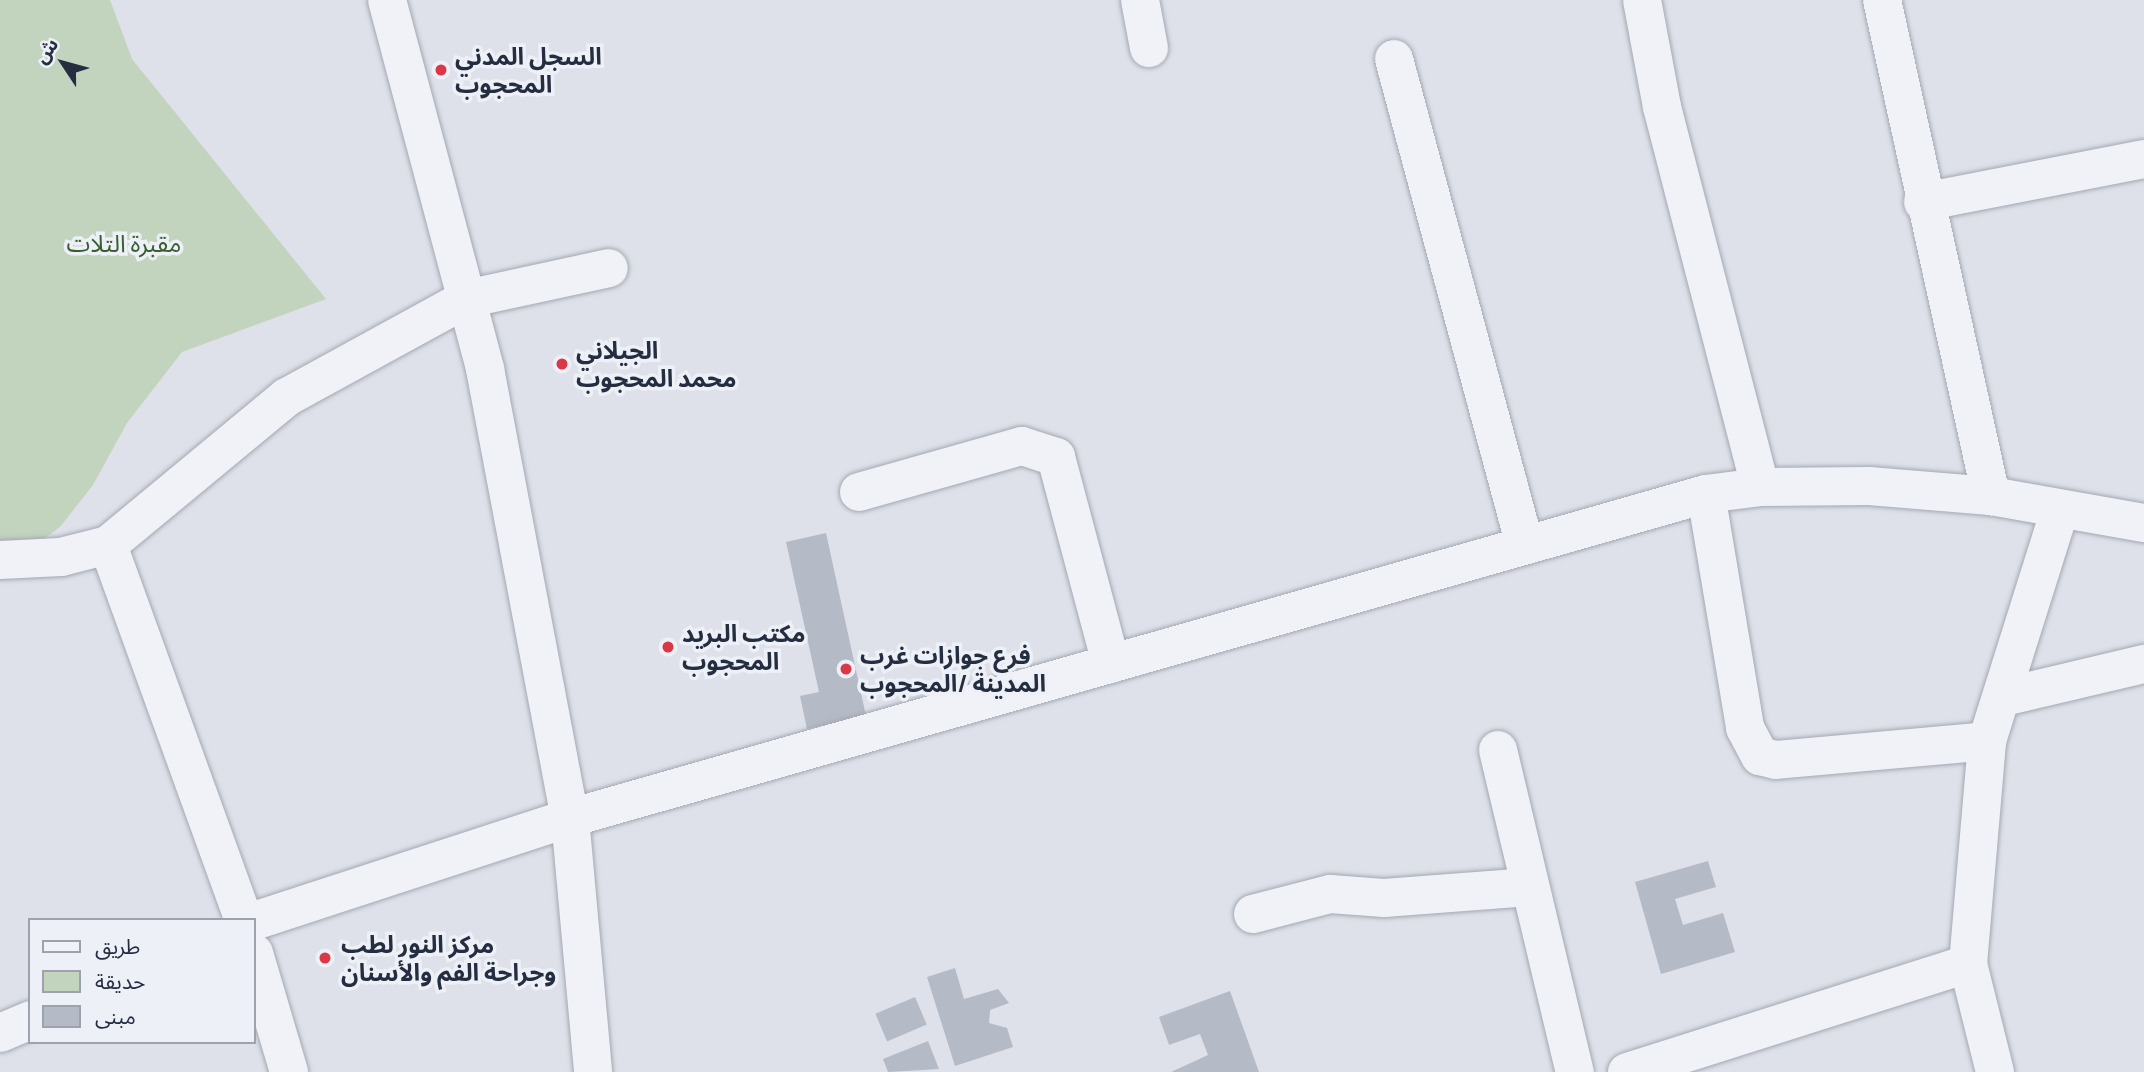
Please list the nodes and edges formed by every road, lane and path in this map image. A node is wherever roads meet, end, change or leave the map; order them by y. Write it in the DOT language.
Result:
graph roads {
  1 [pos="387,0"];
  2 [pos="1140,0"];
  3 [pos="1642,0"];
  4 [pos="1882,0"];
  5 [pos="1149,48"];
  6 [pos="1394,59"];
  7 [pos="2144,159"];
  8 [pos="1923,202"];
  9 [pos="608,268"];
  10 [pos="466,299"];
  11 [pos="1760,487"];
  12 [pos="859,492"];
  13 [pos="1706,494"];
  14 [pos="1991,496"];
  15 [pos="2060,509"];
  16 [pos="2144,523"];
  17 [pos="108,545"];
  18 [pos="1525,546"];
  19 [pos="0,560"];
  20 [pos="1111,664"];
  21 [pos="2144,664"];
  22 [pos="2004,697"];
  23 [pos="1987,741"];
  24 [pos="1498,750"];
  25 [pos="570,818"];
  26 [pos="1530,887"];
  27 [pos="1253,914"];
  28 [pos="243,918"];
  29 [pos="256,920"];
  30 [pos="256,960"];
  31 [pos="1968,964"];
  32 [pos="28,1021"];
  33 [pos="0,1033"];
  34 [pos="289,1072"];
  35 [pos="593,1072"];
  36 [pos="1575,1072"];
  37 [pos="1627,1072"];
  38 [pos="1995,1072"];
  1 -- 10 [label="street"];
  2 -- 5 [label="street"];
  3 -- 11 [label="street"];
  4 -- 8 [label="street"];
  6 -- 18 [label="street"];
  7 -- 8 [label="street"];
  8 -- 14 [label="street"];
  9 -- 10 [label="street"];
  10 -- 17 [label="street"];
  10 -- 25 [label="street"];
  11 -- 13 [label="street"];
  11 -- 14 [label="street"];
  12 -- 20 [label="street"];
  13 -- 18 [label="street"];
  13 -- 23 [label="street"];
  14 -- 15 [label="street"];
  15 -- 16 [label="street"];
  15 -- 22 [label="street"];
  17 -- 19 [label="street"];
  17 -- 28 [label="street"];
  18 -- 20 [label="street"];
  20 -- 25 [label="street"];
  21 -- 22 [label="street"];
  22 -- 23 [label="street"];
  23 -- 31 [label="street"];
  24 -- 26 [label="street"];
  25 -- 29 [label="street"];
  25 -- 35 [label="street"];
  26 -- 27 [label="street"];
  26 -- 36 [label="street"];
  30 -- 34 [label="street"];
  31 -- 37 [label="street"];
  31 -- 38 [label="street"];
  32 -- 33 [label="street"];
}
